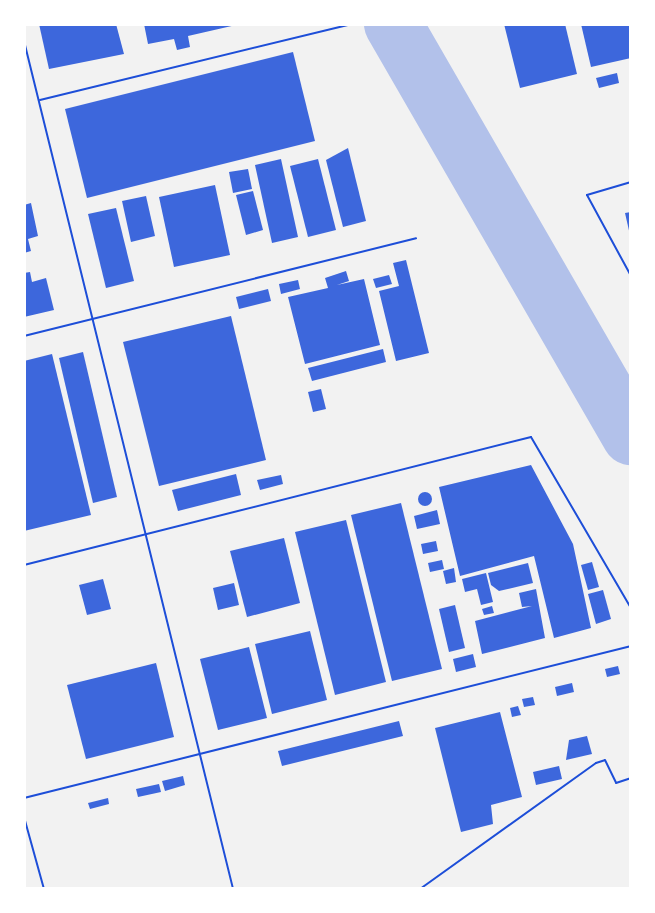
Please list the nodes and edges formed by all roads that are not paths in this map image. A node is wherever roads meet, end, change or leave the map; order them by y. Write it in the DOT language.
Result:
graph roads {
  1 [pos="351,24"];
  2 [pos="24,41"];
  3 [pos="26,55"];
  4 [pos="39,100"];
  5 [pos="631,182"];
  6 [pos="416,238"];
  7 [pos="631,276"];
  8 [pos="92,319"];
  9 [pos="24,336"];
  10 [pos="145,532"];
  11 [pos="24,565"];
  12 [pos="631,608"];
  13 [pos="631,646"];
  14 [pos="200,754"];
  15 [pos="631,778"];
  16 [pos="24,798"];
  17 [pos="24,817"];
  18 [pos="44,889"];
  19 [pos="233,889"];
  20 [pos="420,889"];
  1 -- 4 [label="lane"];
  2 -- 3 [label="lane"];
  3 -- 4 [label="lane"];
  4 -- 8 [label="lane"];
  5 -- 7 [label="lane"];
  6 -- 8 [label="lane"];
  8 -- 9 [label="lane"];
  8 -- 10 [label="lane"];
  10 -- 11 [label="lane"];
  10 -- 12 [label="lane"];
  10 -- 14 [label="lane"];
  13 -- 14 [label="lane"];
  14 -- 16 [label="lane"];
  14 -- 19 [label="lane"];
  15 -- 20 [label="lane"];
  17 -- 18 [label="lane"];
}
